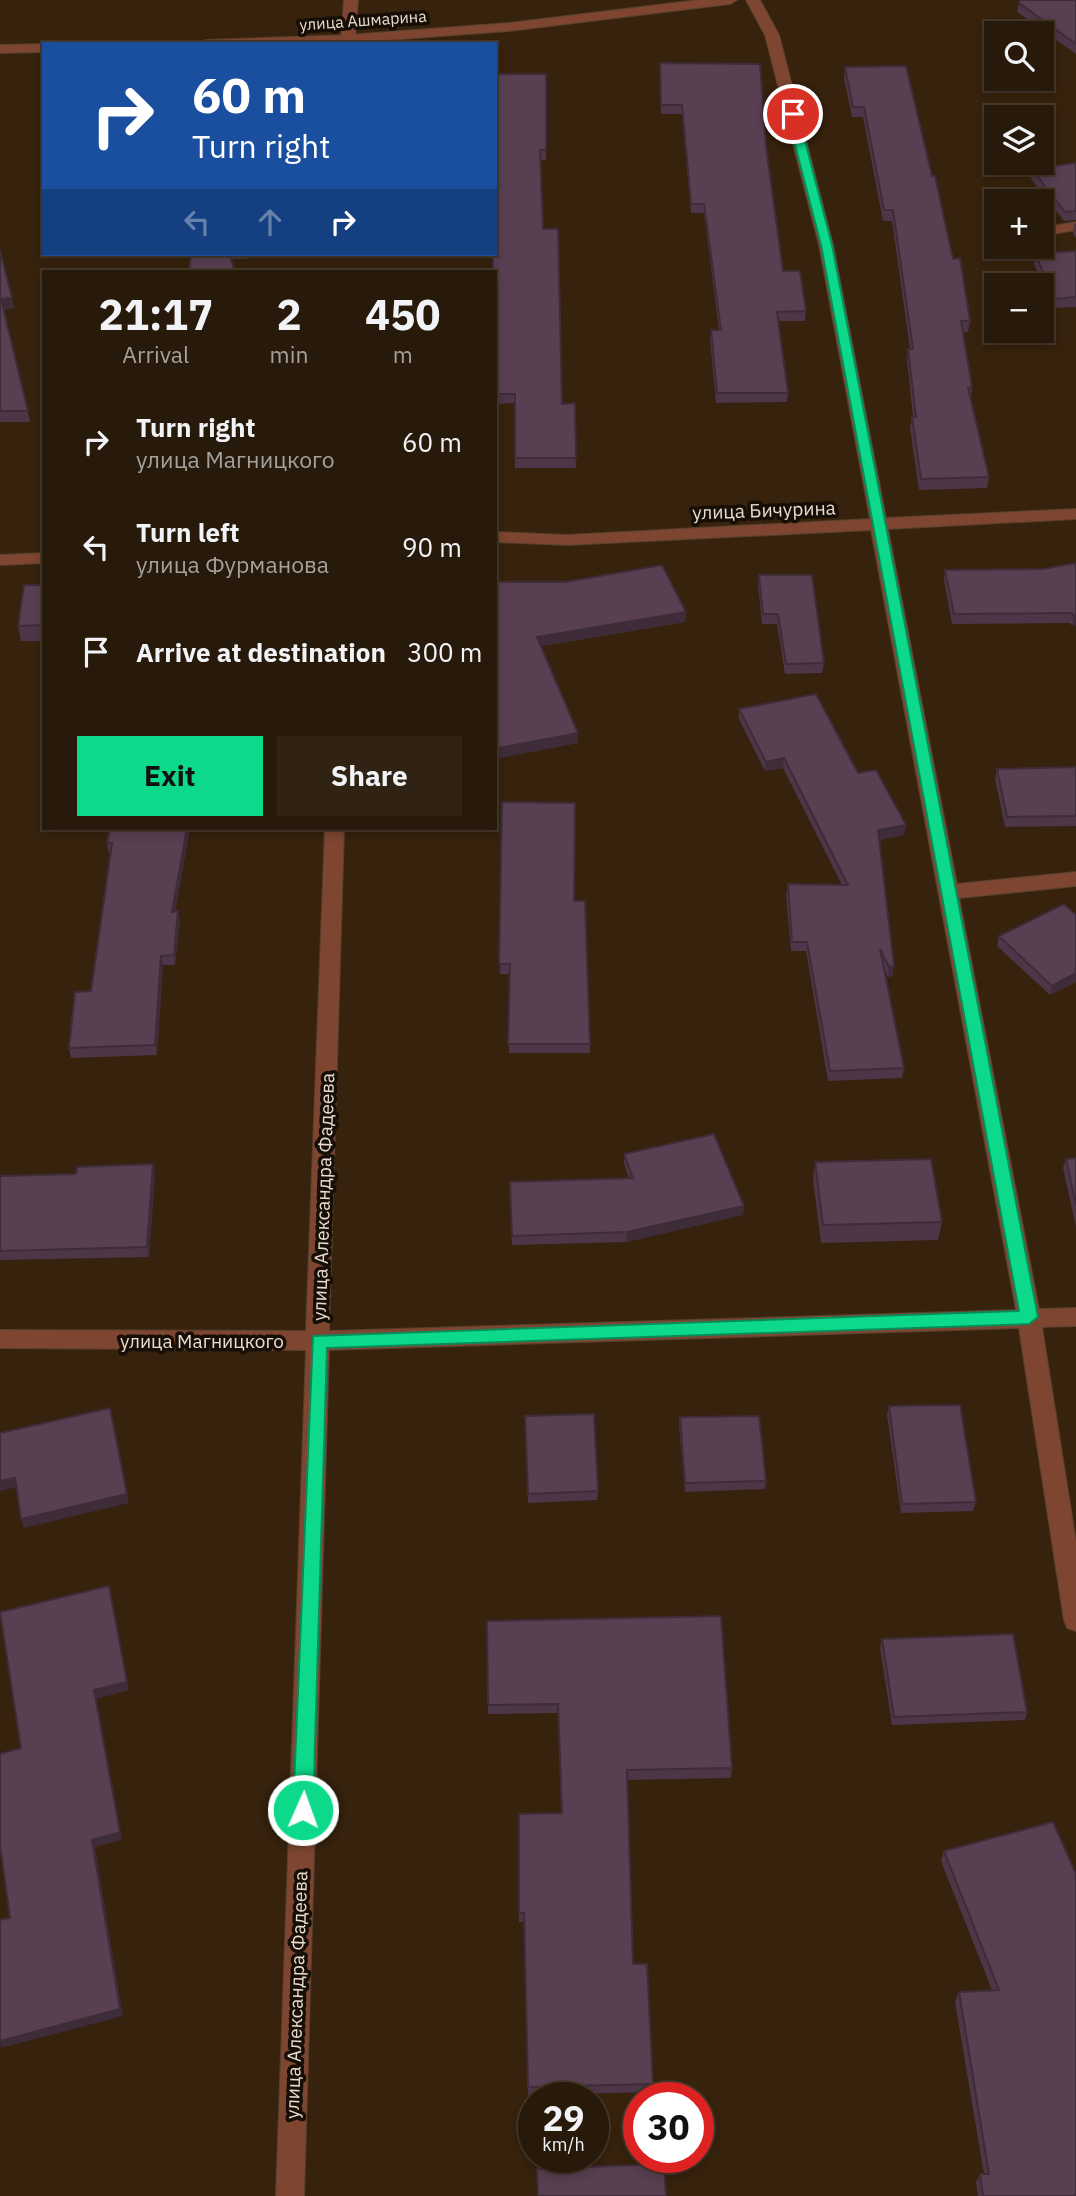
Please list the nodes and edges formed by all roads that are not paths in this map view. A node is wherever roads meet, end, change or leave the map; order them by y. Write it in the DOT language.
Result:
graph roads {
  1 [pos="351,0"];
  2 [pos="730,0"];
  3 [pos="753,0"];
  4 [pos="348,39"];
  5 [pos="316,42"];
  6 [pos="42,48"];
  7 [pos="0,49"];
  8 [pos="1076,226"];
  9 [pos="1054,230"];
  10 [pos="1076,514"];
  11 [pos="881,526"];
  12 [pos="497,537"];
  13 [pos="42,558"];
  14 [pos="0,560"];
  15 [pos="334,830"];
  16 [pos="1076,879"];
  17 [pos="948,892"];
  18 [pos="1029,1317"];
  19 [pos="1076,1317"];
  20 [pos="0,1339"];
  21 [pos="319,1341"];
  22 [pos="1076,1620"];
  23 [pos="290,2196"];
  1 -- 4 [label="street"];
  2 -- 4 [label="street, улица Ашмарина"];
  3 -- 11 [label="street"];
  4 -- 5 [label="street, улица Ашмарина"];
  6 -- 7 [label="street"];
  8 -- 9 [label="street"];
  10 -- 11 [label="street, улица Бичурина"];
  11 -- 12 [label="street, улица Бичурина"];
  11 -- 17 [label="street"];
  13 -- 14 [label="street"];
  15 -- 21 [label="street, улица Александра Фадеева"];
  16 -- 17 [label="street"];
  17 -- 18 [label="street"];
  18 -- 19 [label="street, улица Магницкого"];
  18 -- 21 [label="street, улица Магницкого"];
  18 -- 22 [label="street"];
  20 -- 21 [label="street, улица Магницкого"];
  21 -- 23 [label="street, улица Александра Фадеева"];
}
